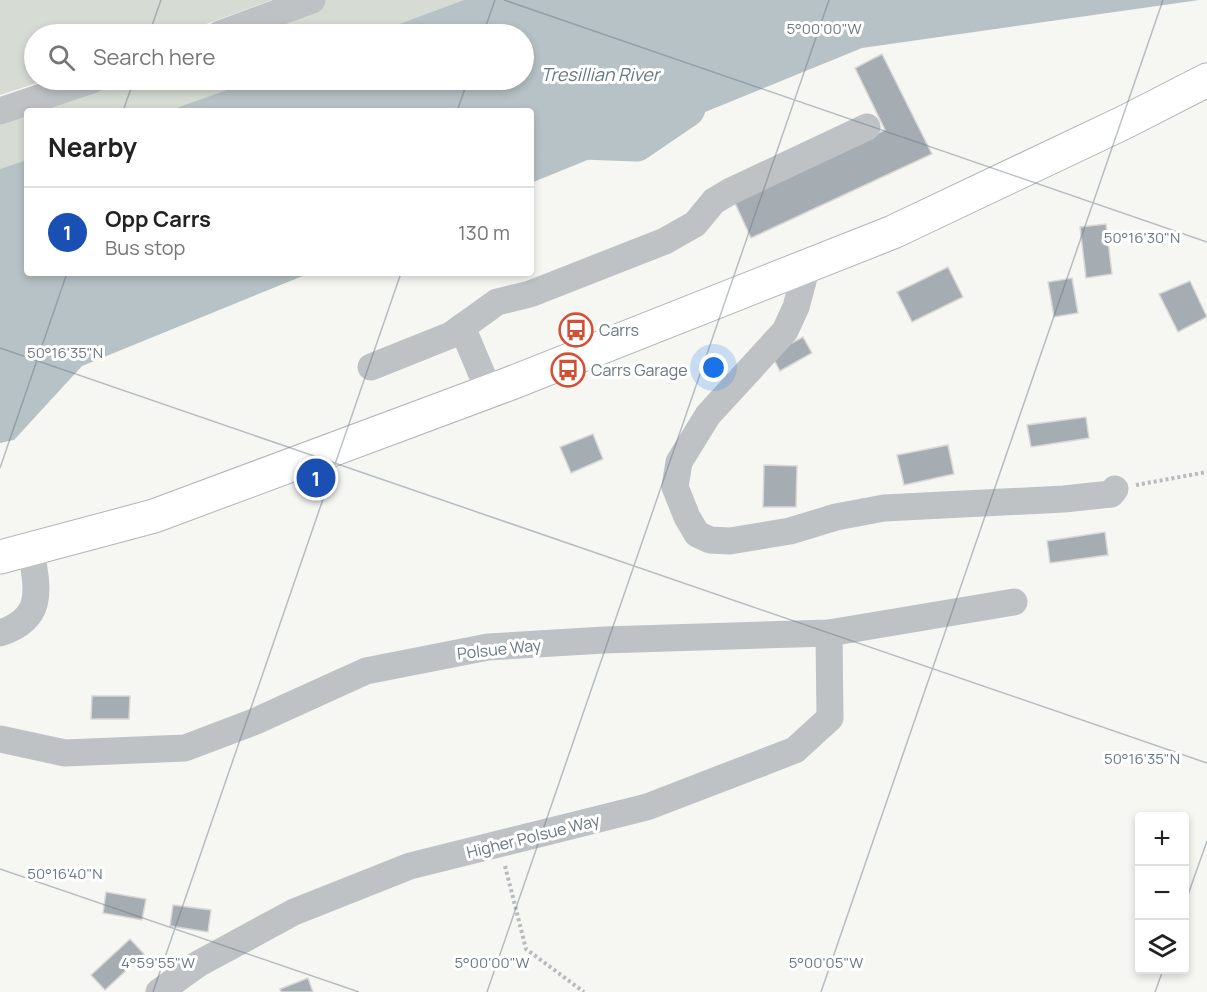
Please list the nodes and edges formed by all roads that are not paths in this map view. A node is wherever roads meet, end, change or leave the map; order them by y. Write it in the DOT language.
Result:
graph roads {
  1 [pos="312,0"];
  2 [pos="247,24"];
  3 [pos="1207,80"];
  4 [pos="62,90"];
  5 [pos="0,111"];
  6 [pos="867,127"];
  7 [pos="807,266"];
  8 [pos="462,327"];
  9 [pos="370,367"];
  10 [pos="489,391"];
  11 [pos="1115,489"];
  12 [pos="31,550"];
  13 [pos="0,557"];
  14 [pos="1014,602"];
  15 [pos="0,633"];
  16 [pos="829,633"];
  17 [pos="0,739"];
  18 [pos="159,992"];
  1 -- 2 [label="street"];
  3 -- 7 [label="highway"];
  4 -- 5 [label="street"];
  6 -- 8 [label="street"];
  7 -- 10 [label="highway"];
  7 -- 11 [label="street"];
  8 -- 9 [label="street"];
  8 -- 10 [label="street"];
  10 -- 12 [label="highway"];
  12 -- 13 [label="highway"];
  12 -- 15 [label="street"];
  14 -- 16 [label="street, Polsue Way"];
  16 -- 17 [label="street, Polsue Way"];
  16 -- 18 [label="street, Higher Polsue Way"];
}
